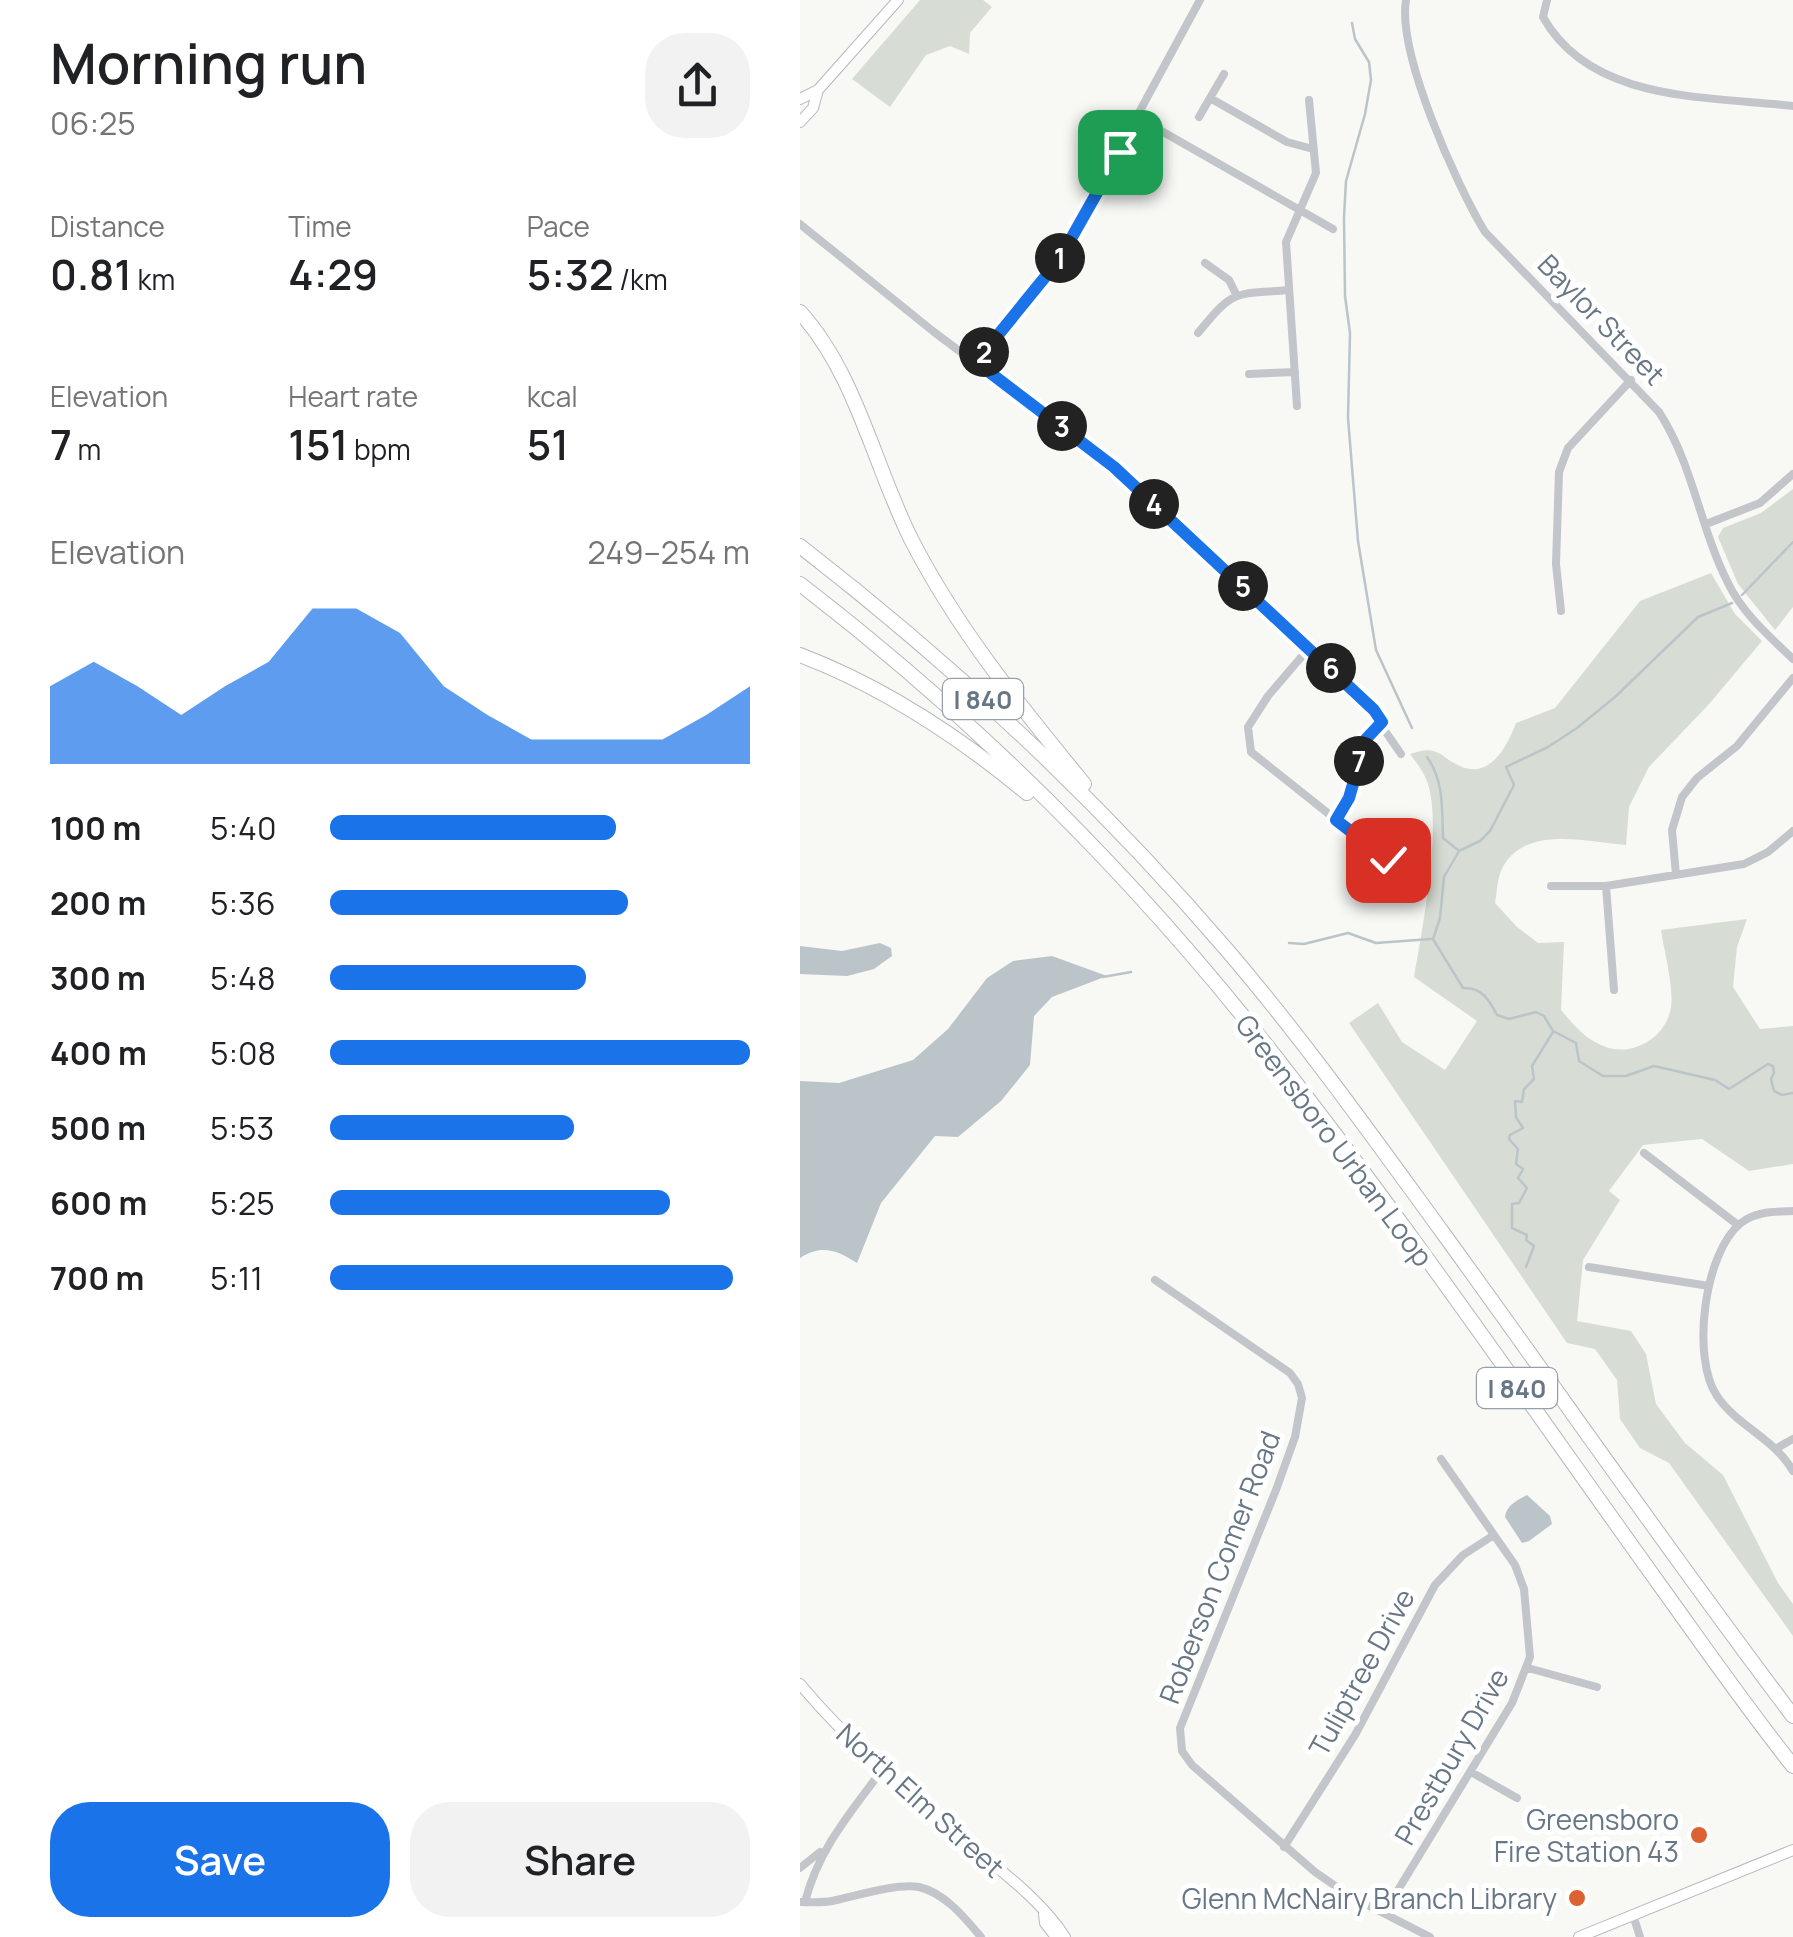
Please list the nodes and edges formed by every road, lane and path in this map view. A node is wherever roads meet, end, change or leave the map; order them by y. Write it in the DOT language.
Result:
graph roads {
  1 [pos="898,0"];
  2 [pos="1200,0"];
  3 [pos="1406,0"];
  4 [pos="1547,0"];
  5 [pos="1224,74"];
  6 [pos="818,90"];
  7 [pos="800,98"];
  8 [pos="1210,98"];
  9 [pos="1310,100"];
  10 [pos="1793,106"];
  11 [pos="1199,117"];
  12 [pos="1137,118"];
  13 [pos="800,122"];
  14 [pos="1313,150"];
  15 [pos="1300,210"];
  16 [pos="800,224"];
  17 [pos="1333,229"];
  18 [pos="1205,263"];
  19 [pos="1289,290"];
  20 [pos="1236,294"];
  21 [pos="800,312"];
  22 [pos="1198,334"];
  23 [pos="976,362"];
  24 [pos="1295,372"];
  25 [pos="1249,374"];
  26 [pos="1631,380"];
  27 [pos="1297,406"];
  28 [pos="1793,474"];
  29 [pos="1706,524"];
  30 [pos="800,546"];
  31 [pos="800,584"];
  32 [pos="1561,611"];
  33 [pos="1310,648"];
  34 [pos="800,655"];
  35 [pos="1793,659"];
  36 [pos="1793,678"];
  37 [pos="1382,722"];
  38 [pos="1402,754"];
  39 [pos="1336,820"];
  40 [pos="1793,831"];
  41 [pos="1093,848"];
  42 [pos="1388,860"];
  43 [pos="1153,867"];
  44 [pos="1676,875"];
  45 [pos="1551,886"];
  46 [pos="1606,886"];
  47 [pos="1614,990"];
  48 [pos="1644,1153"];
  49 [pos="1793,1211"];
  50 [pos="1738,1225"];
  51 [pos="1589,1268"];
  52 [pos="1155,1280"];
  53 [pos="1709,1286"];
  54 [pos="1793,1438"];
  55 [pos="1777,1448"];
  56 [pos="1441,1459"];
  57 [pos="1793,1471"];
  58 [pos="1494,1534"];
  59 [pos="1528,1668"];
  60 [pos="800,1684"];
  61 [pos="1597,1687"];
  62 [pos="1793,1716"];
  63 [pos="1793,1766"];
  64 [pos="882,1770"];
  65 [pos="1471,1772"];
  66 [pos="1517,1798"];
  67 [pos="1284,1847"];
  68 [pos="824,1849"];
  69 [pos="1793,1850"];
  70 [pos="800,1868"];
  71 [pos="802,1902"];
  72 [pos="1044,1914"];
  73 [pos="1384,1914"];
  74 [pos="1633,1915"];
  75 [pos="981,1937"];
  76 [pos="1056,1937"];
  77 [pos="1065,1937"];
  78 [pos="1430,1937"];
  79 [pos="1579,1937"];
  80 [pos="1640,1937"];
  1 -- 6 [label="main road"];
  2 -- 12 [label="street"];
  3 -- 26 [label="street, Baylor Street"];
  4 -- 10 [label="street"];
  5 -- 8 [label="street"];
  6 -- 7 [label="main road"];
  6 -- 13 [label="main road"];
  8 -- 11 [label="street"];
  8 -- 14 [label="street"];
  9 -- 14 [label="street"];
  12 -- 15 [label="street"];
  12 -- 23 [label="street"];
  14 -- 15 [label="street"];
  15 -- 17 [label="street"];
  15 -- 19 [label="street"];
  16 -- 23 [label="street"];
  18 -- 20 [label="street"];
  19 -- 20 [label="street"];
  19 -- 24 [label="street"];
  20 -- 22 [label="street"];
  21 -- 43 [label="highway"];
  23 -- 33 [label="street"];
  24 -- 25 [label="street"];
  24 -- 27 [label="street"];
  26 -- 29 [label="street, Baylor Street"];
  26 -- 32 [label="street"];
  28 -- 29 [label="street"];
  29 -- 35 [label="street, Baylor Street"];
  30 -- 43 [label="highway, Greensboro Urban Loop / I 840"];
  31 -- 41 [label="highway, Greensboro Urban Loop / I 840"];
  33 -- 37 [label="street"];
  33 -- 39 [label="street"];
  34 -- 41 [label="highway"];
  36 -- 44 [label="street"];
  37 -- 38 [label="street"];
  37 -- 39 [label="street"];
  39 -- 42 [label="street"];
  40 -- 44 [label="street"];
  41 -- 63 [label="highway, Greensboro Urban Loop / I 840"];
  43 -- 62 [label="highway, Greensboro Urban Loop / I 840"];
  44 -- 46 [label="street"];
  45 -- 46 [label="street"];
  46 -- 47 [label="street"];
  48 -- 50 [label="street"];
  49 -- 50 [label="street"];
  50 -- 53 [label="street"];
  51 -- 53 [label="street"];
  52 -- 67 [label="street, Roberson Comer Road"];
  53 -- 55 [label="street"];
  54 -- 55 [label="street"];
  55 -- 57 [label="street"];
  56 -- 58 [label="street, Prestbury Drive"];
  58 -- 59 [label="street, Prestbury Drive"];
  58 -- 67 [label="street, Tuliptree Drive"];
  59 -- 61 [label="street"];
  59 -- 65 [label="street, Prestbury Drive"];
  60 -- 64 [label="main road, North Elm Street"];
  64 -- 68 [label="street"];
  64 -- 72 [label="main road, North Elm Street"];
  65 -- 66 [label="street"];
  65 -- 73 [label="street, Prestbury Drive"];
  67 -- 73 [label="street, Roberson Comer Road"];
  68 -- 70 [label="street"];
  68 -- 71 [label="street"];
  69 -- 74 [label="main road"];
  71 -- 75 [label="street"];
  72 -- 76 [label="main road, North Elm Street"];
  72 -- 77 [label="main road, North Elm Street"];
  73 -- 78 [label="street, Roberson Comer Road"];
  74 -- 79 [label="main road"];
  74 -- 80 [label="street"];
}
